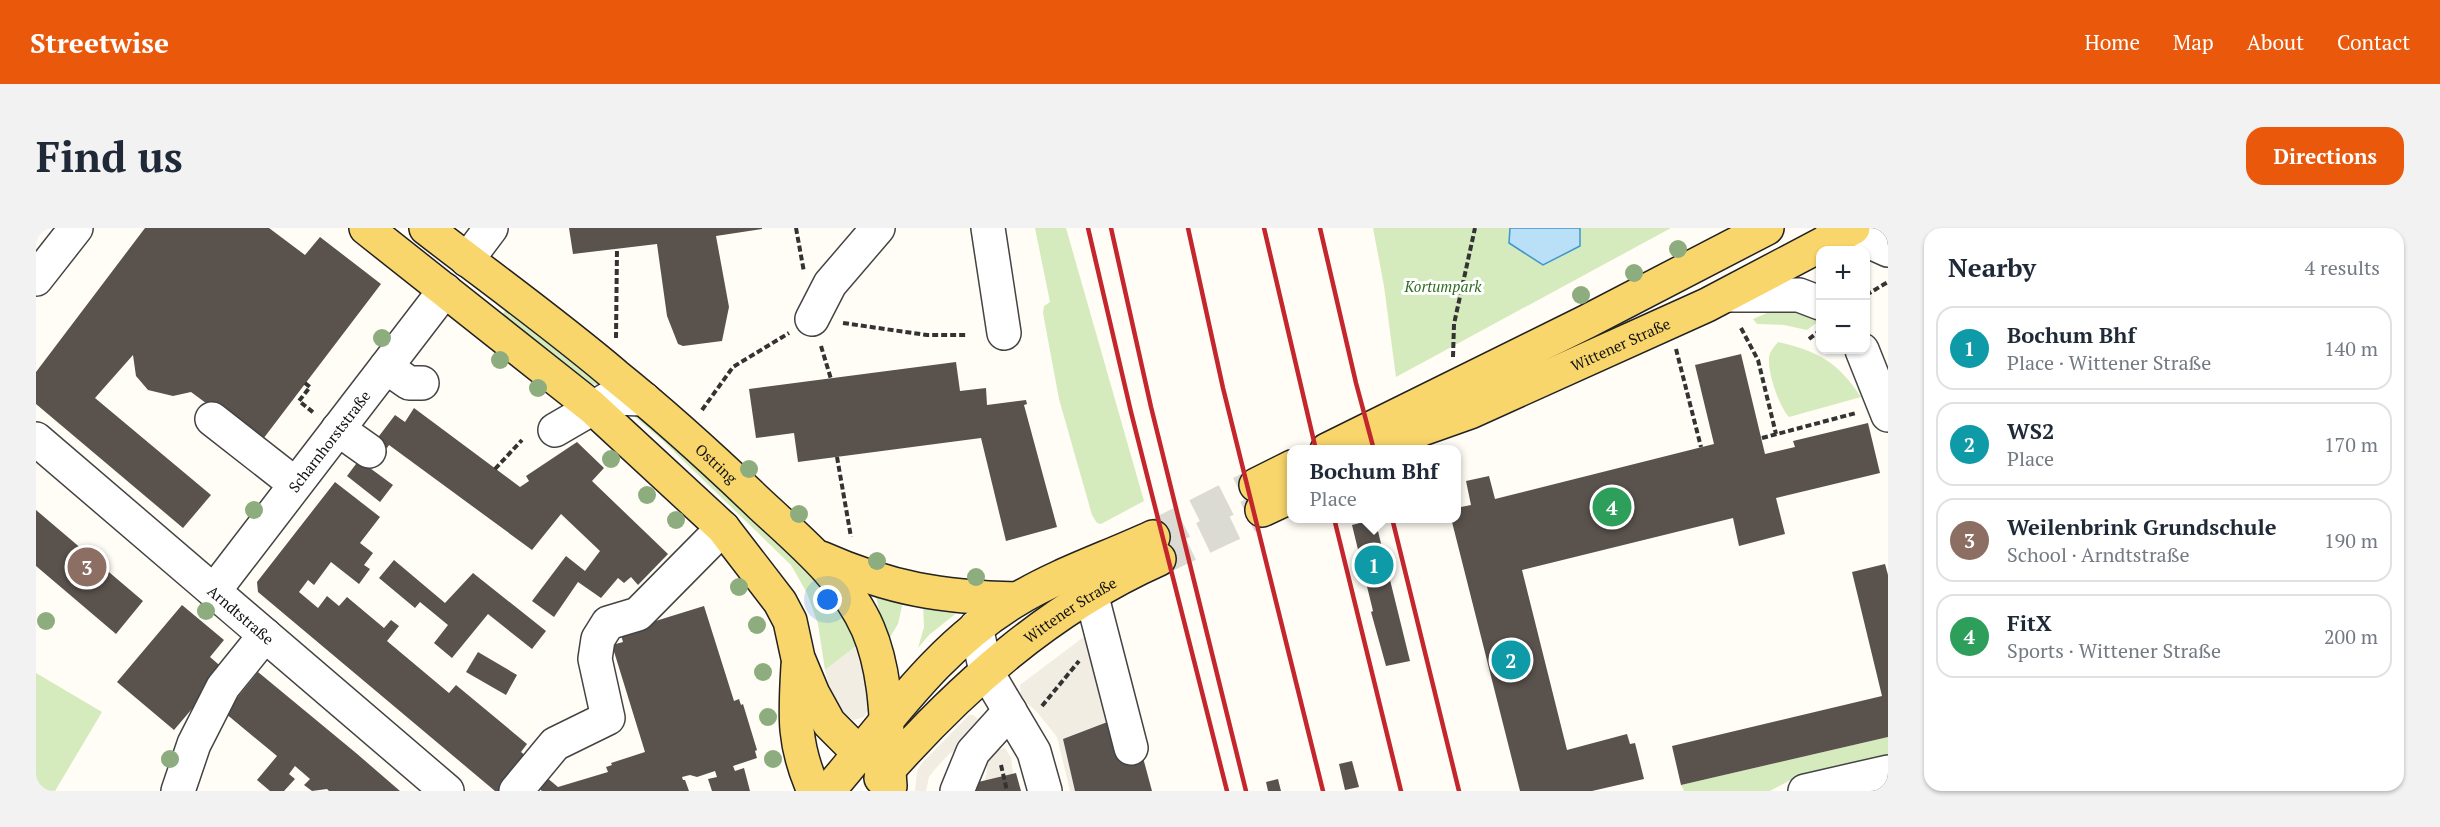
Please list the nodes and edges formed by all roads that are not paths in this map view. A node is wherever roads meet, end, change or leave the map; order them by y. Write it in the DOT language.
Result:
graph roads {
  1 [pos="76,228"];
  2 [pos="366,228"];
  3 [pos="426,228"];
  4 [pos="491,228"];
  5 [pos="878,228"];
  6 [pos="988,228"];
  7 [pos="1767,228"];
  8 [pos="1844,233"];
  9 [pos="1888,250"];
  10 [pos="467,260"];
  11 [pos="36,279"];
  12 [pos="445,290"];
  13 [pos="1728,295"];
  14 [pos="1816,301"];
  15 [pos="813,319"];
  16 [pos="1004,333"];
  17 [pos="1864,354"];
  18 [pos="386,367"];
  19 [pos="422,383"];
  20 [pos="644,399"];
  21 [pos="592,407"];
  22 [pos="1887,410"];
  23 [pos="212,419"];
  24 [pos="338,429"];
  25 [pos="555,430"];
  26 [pos="36,439"];
  27 [pos="1337,445"];
  28 [pos="1392,445"];
  29 [pos="369,452"];
  30 [pos="1287,472"];
  31 [pos="296,484"];
  32 [pos="1287,496"];
  33 [pos="723,528"];
  34 [pos="813,554"];
  35 [pos="213,591"];
  36 [pos="1091,594"];
  37 [pos="1017,599"];
  38 [pos="976,627"];
  39 [pos="265,635"];
  40 [pos="798,658"];
  41 [pos="986,671"];
  42 [pos="1010,711"];
  43 [pos="885,722"];
  44 [pos="1131,748"];
  45 [pos="862,752"];
  46 [pos="1888,772"];
  47 [pos="883,784"];
  48 [pos="178,791"];
  49 [pos="447,791"];
  50 [pos="516,791"];
  51 [pos="814,791"];
  52 [pos="828,791"];
  53 [pos="957,791"];
  54 [pos="1045,791"];
  55 [pos="1805,791"];
  1 -- 11 [label="street"];
  2 -- 12 [label="main road"];
  3 -- 10 [label="main road, Ostring"];
  4 -- 10 [label="street"];
  5 -- 15 [label="street"];
  6 -- 16 [label="street"];
  7 -- 27 [label="main road"];
  8 -- 9 [label="street"];
  8 -- 13 [label="main road, Wittener Straße"];
  10 -- 12 [label="main road"];
  10 -- 20 [label="main road, Ostring"];
  12 -- 18 [label="street, Scharnhorststraße"];
  12 -- 21 [label="main road"];
  13 -- 14 [label="street"];
  13 -- 28 [label="main road, Wittener Straße"];
  17 -- 22 [label="street"];
  18 -- 19 [label="street"];
  18 -- 24 [label="street, Scharnhorststraße"];
  20 -- 21 [label="street"];
  20 -- 34 [label="main road, Ostring"];
  21 -- 25 [label="street"];
  21 -- 33 [label="main road"];
  23 -- 31 [label="street"];
  24 -- 29 [label="street"];
  24 -- 31 [label="street, Scharnhorststraße"];
  26 -- 35 [label="street, Arndtstraße"];
  30 -- 32 [label="main road"];
  31 -- 35 [label="street, Scharnhorststraße"];
  33 -- 40 [label="main road"];
  33 -- 50 [label="street"];
  34 -- 37 [label="main road"];
  34 -- 43 [label="main road, Ostring"];
  35 -- 39 [label="street, Arndtstraße"];
  36 -- 37 [label="main road, Wittener Straße"];
  36 -- 41 [label="main road, Wittener Straße"];
  36 -- 44 [label="street"];
  37 -- 38 [label="main road, Wittener Straße"];
  38 -- 41 [label="street"];
  38 -- 43 [label="main road, Wittener Straße"];
  39 -- 48 [label="street"];
  39 -- 49 [label="street, Arndtstraße"];
  40 -- 45 [label="main road"];
  40 -- 51 [label="main road"];
  41 -- 42 [label="street"];
  41 -- 47 [label="main road, Wittener Straße"];
  42 -- 53 [label="street"];
  42 -- 54 [label="street"];
  43 -- 45 [label="main road, Wittener Straße"];
  43 -- 47 [label="main road, Ostring"];
  45 -- 47 [label="main road"];
  45 -- 52 [label="main road, Wittener Straße"];
  46 -- 55 [label="street"];
}
